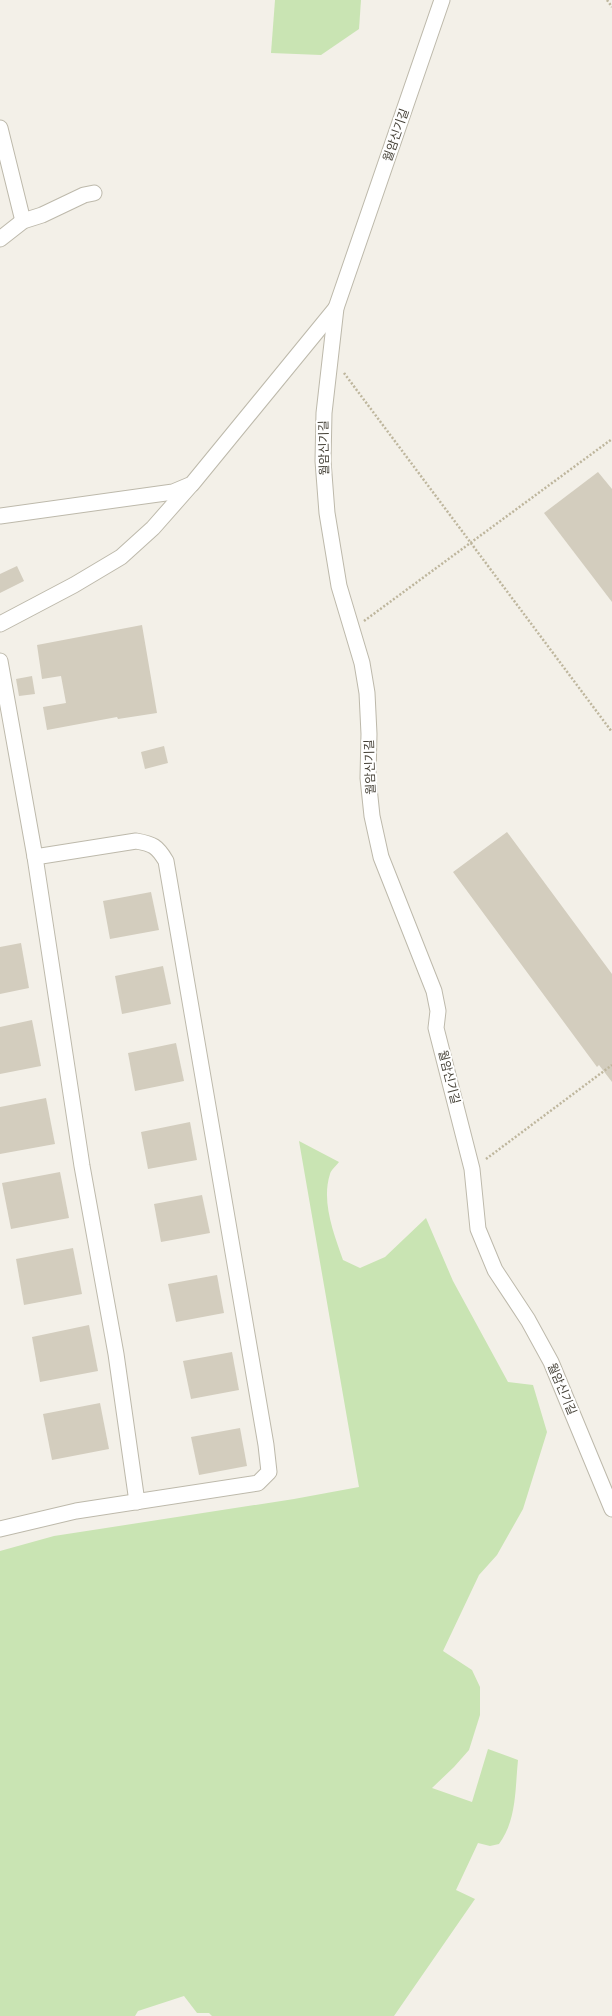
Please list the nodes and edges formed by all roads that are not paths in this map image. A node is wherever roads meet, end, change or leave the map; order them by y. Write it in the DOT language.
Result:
graph roads {
  1 [pos="442,0"];
  2 [pos="0,128"];
  3 [pos="94,193"];
  4 [pos="23,221"];
  5 [pos="0,239"];
  6 [pos="336,308"];
  7 [pos="192,484"];
  8 [pos="0,516"];
  9 [pos="0,624"];
  10 [pos="0,661"];
  11 [pos="36,858"];
  12 [pos="137,1502"];
  13 [pos="612,1509"];
  14 [pos="0,1529"];
  1 -- 6 [label="street, 월암신기길"];
  2 -- 4 [label="street"];
  3 -- 4 [label="street"];
  4 -- 5 [label="street"];
  6 -- 7 [label="street"];
  6 -- 13 [label="street, 월암신기길"];
  7 -- 8 [label="street"];
  7 -- 9 [label="street"];
  10 -- 11 [label="street"];
  11 -- 12 [label="street"];
  11 -- 12 [label="street"];
  12 -- 14 [label="street"];
}
